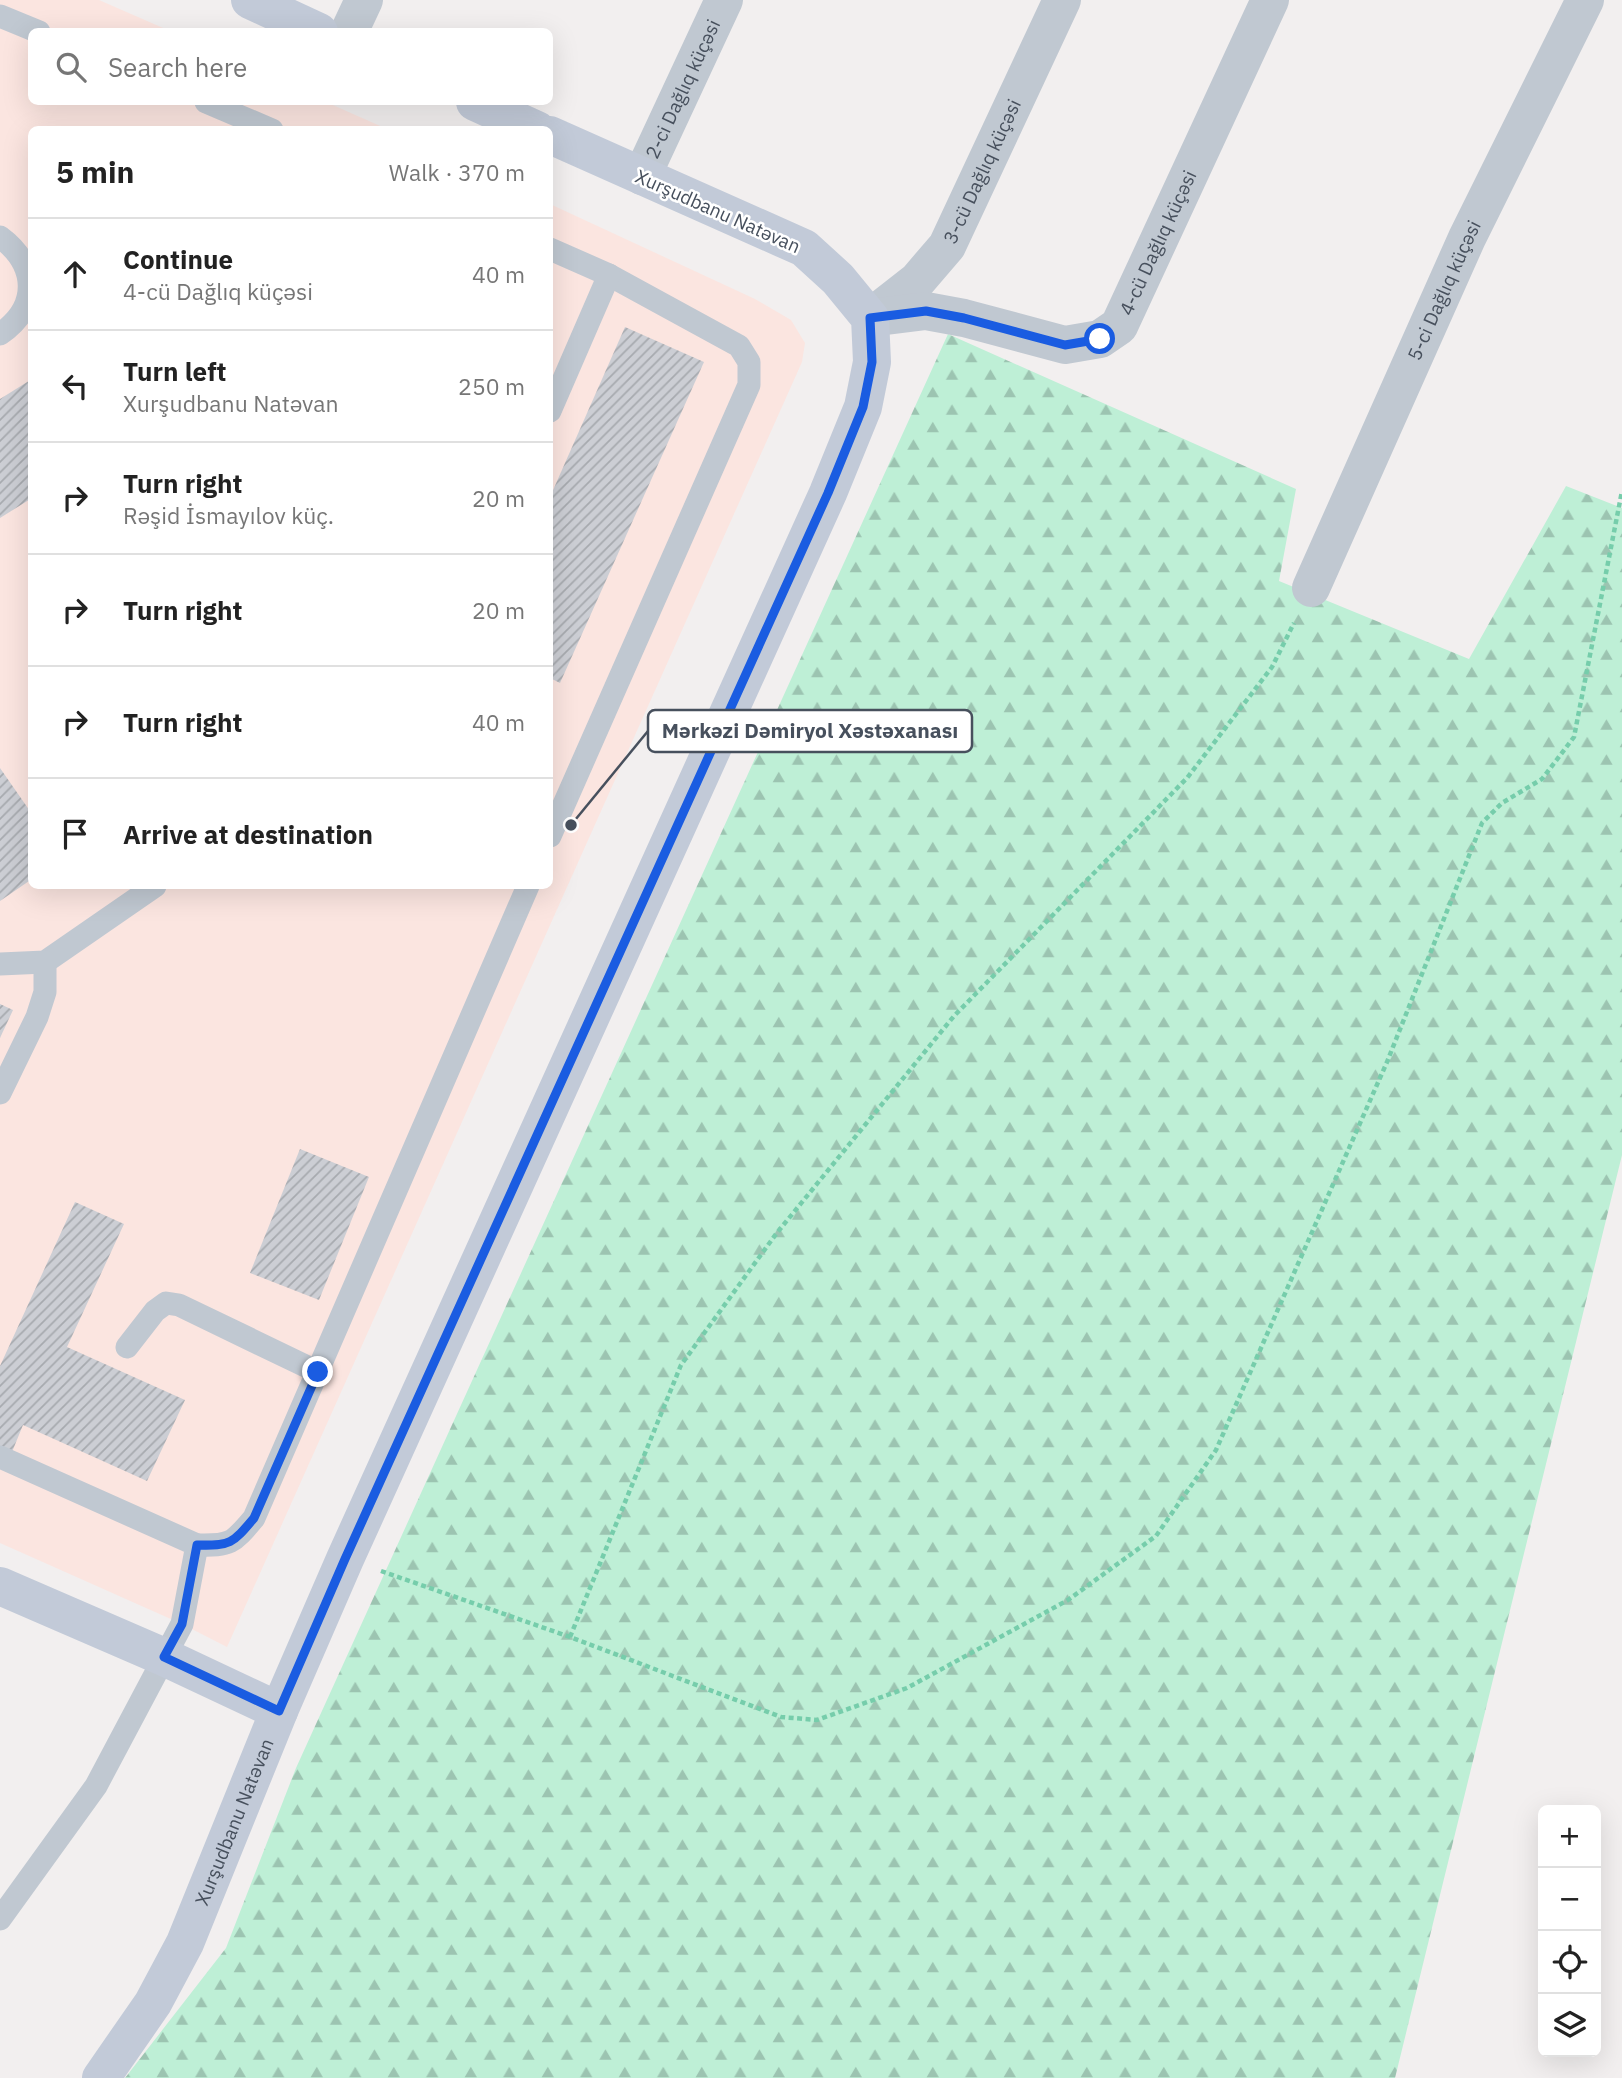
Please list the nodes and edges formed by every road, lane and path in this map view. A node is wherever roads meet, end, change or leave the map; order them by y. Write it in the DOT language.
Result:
graph roads {
  1 [pos="250,0"];
  2 [pos="365,0"];
  3 [pos="724,0"];
  4 [pos="1062,0"];
  5 [pos="1270,0"];
  6 [pos="1586,0"];
  7 [pos="0,16"];
  8 [pos="28,28"];
  9 [pos="310,28"];
  10 [pos="351,28"];
  11 [pos="213,105"];
  12 [pos="482,105"];
  13 [pos="263,126"];
  14 [pos="528,126"];
  15 [pos="553,136"];
  16 [pos="642,176"];
  17 [pos="0,237"];
  18 [pos="553,250"];
  19 [pos="28,271"];
  20 [pos="610,275"];
  21 [pos="28,300"];
  22 [pos="870,318"];
  23 [pos="0,334"];
  24 [pos="553,404"];
  25 [pos="1622,491"];
  26 [pos="1311,587"];
  27 [pos="553,829"];
  28 [pos="151,889"];
  29 [pos="526,889"];
  30 [pos="45,962"];
  31 [pos="0,964"];
  32 [pos="0,1093"];
  33 [pos="127,1347"];
  34 [pos="318,1372"];
  35 [pos="0,1457"];
  36 [pos="197,1545"];
  37 [pos="345,1559"];
  38 [pos="0,1586"];
  39 [pos="570,1637"];
  40 [pos="164,1657"];
  41 [pos="279,1711"];
  42 [pos="0,1919"];
  43 [pos="101,2078"];
  1 -- 9 [label="main road"];
  2 -- 10 [label="street"];
  3 -- 16 [label="street, 2-ci Dağlıq küçəsi"];
  4 -- 22 [label="street, 3-cü Dağlıq küçəsi"];
  5 -- 22 [label="street, 4-cü Dağlıq küçəsi"];
  6 -- 26 [label="street, 5-ci Dağlıq küçəsi"];
  7 -- 8 [label="lane"];
  11 -- 13 [label="lane"];
  12 -- 14 [label="main road"];
  15 -- 16 [label="main road, Xurşudbanu Natəvan"];
  16 -- 22 [label="main road, Xurşudbanu Natəvan"];
  17 -- 19 [label="lane"];
  18 -- 20 [label="lane"];
  20 -- 24 [label="lane"];
  20 -- 27 [label="lane"];
  21 -- 23 [label="lane"];
  22 -- 37 [label="main road, Xurşudbanu Natəvan"];
  25 -- 39 [label="path"];
  26 -- 39 [label="path"];
  28 -- 30 [label="lane"];
  29 -- 34 [label="lane"];
  30 -- 31 [label="lane"];
  30 -- 32 [label="lane"];
  33 -- 34 [label="lane"];
  34 -- 36 [label="lane"];
  35 -- 36 [label="lane"];
  36 -- 40 [label="lane"];
  37 -- 39 [label="path"];
  37 -- 41 [label="main road, Xurşudbanu Natəvan"];
  38 -- 40 [label="main road"];
  40 -- 41 [label="main road"];
  40 -- 42 [label="lane"];
  41 -- 43 [label="main road, Xurşudbanu Natəvan"];
}
